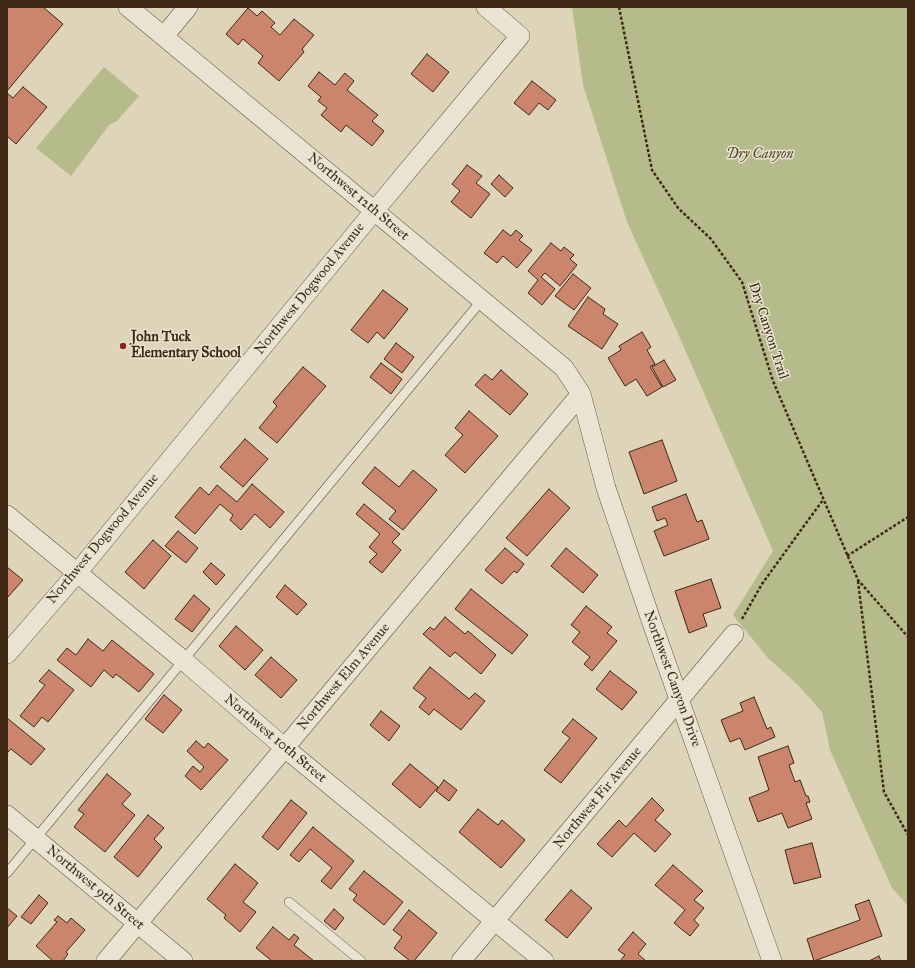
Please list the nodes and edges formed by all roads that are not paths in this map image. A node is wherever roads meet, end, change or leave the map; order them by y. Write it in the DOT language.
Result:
graph roads {
  1 [pos="128,7"];
  2 [pos="188,7"];
  3 [pos="486,7"];
  4 [pos="164,36"];
  5 [pos="374,210"];
  6 [pos="482,300"];
  7 [pos="581,394"];
  8 [pos="7,515"];
  9 [pos="77,573"];
  10 [pos="734,634"];
  11 [pos="7,654"];
  12 [pos="183,660"];
  13 [pos="680,699"];
  14 [pos="285,748"];
  15 [pos="7,815"];
  16 [pos="35,838"];
  17 [pos="7,873"];
  18 [pos="289,902"];
  19 [pos="495,921"];
  20 [pos="138,924"];
  21 [pos="106,961"];
  22 [pos="183,961"];
  23 [pos="361,961"];
  24 [pos="461,961"];
  25 [pos="544,961"];
  26 [pos="772,961"];
  1 -- 4 [label="street, Northwest 12th Street"];
  2 -- 4 [label="street"];
  3 -- 5 [label="street, Northwest Dogwood Avenue"];
  4 -- 5 [label="street, Northwest 12th Street"];
  5 -- 6 [label="street, Northwest 12th Street"];
  5 -- 9 [label="street, Northwest Dogwood Avenue"];
  6 -- 7 [label="street, Northwest 12th Street"];
  6 -- 12 [label="lane"];
  7 -- 13 [label="street, Northwest Canyon Drive"];
  7 -- 14 [label="street, Northwest Elm Avenue"];
  8 -- 9 [label="street, Northwest 10th Street"];
  9 -- 11 [label="street, Northwest Dogwood Avenue"];
  9 -- 12 [label="street, Northwest 10th Street"];
  10 -- 13 [label="street, Northwest Fir Avenue"];
  12 -- 14 [label="street, Northwest 10th Street"];
  12 -- 16 [label="lane"];
  13 -- 19 [label="street, Northwest Fir Avenue"];
  13 -- 26 [label="street, Northwest Canyon Drive"];
  14 -- 19 [label="street, Northwest 10th Street"];
  14 -- 20 [label="street, Northwest Elm Avenue"];
  15 -- 16 [label="street, Northwest 9th Street"];
  16 -- 17 [label="lane"];
  16 -- 20 [label="street, Northwest 9th Street"];
  18 -- 23 [label="lane"];
  19 -- 24 [label="street, Northwest Fir Avenue"];
  19 -- 25 [label="street, Northwest 10th Street"];
  20 -- 21 [label="street, Northwest Elm Avenue"];
  20 -- 22 [label="street, Northwest 9th Street"];
}
